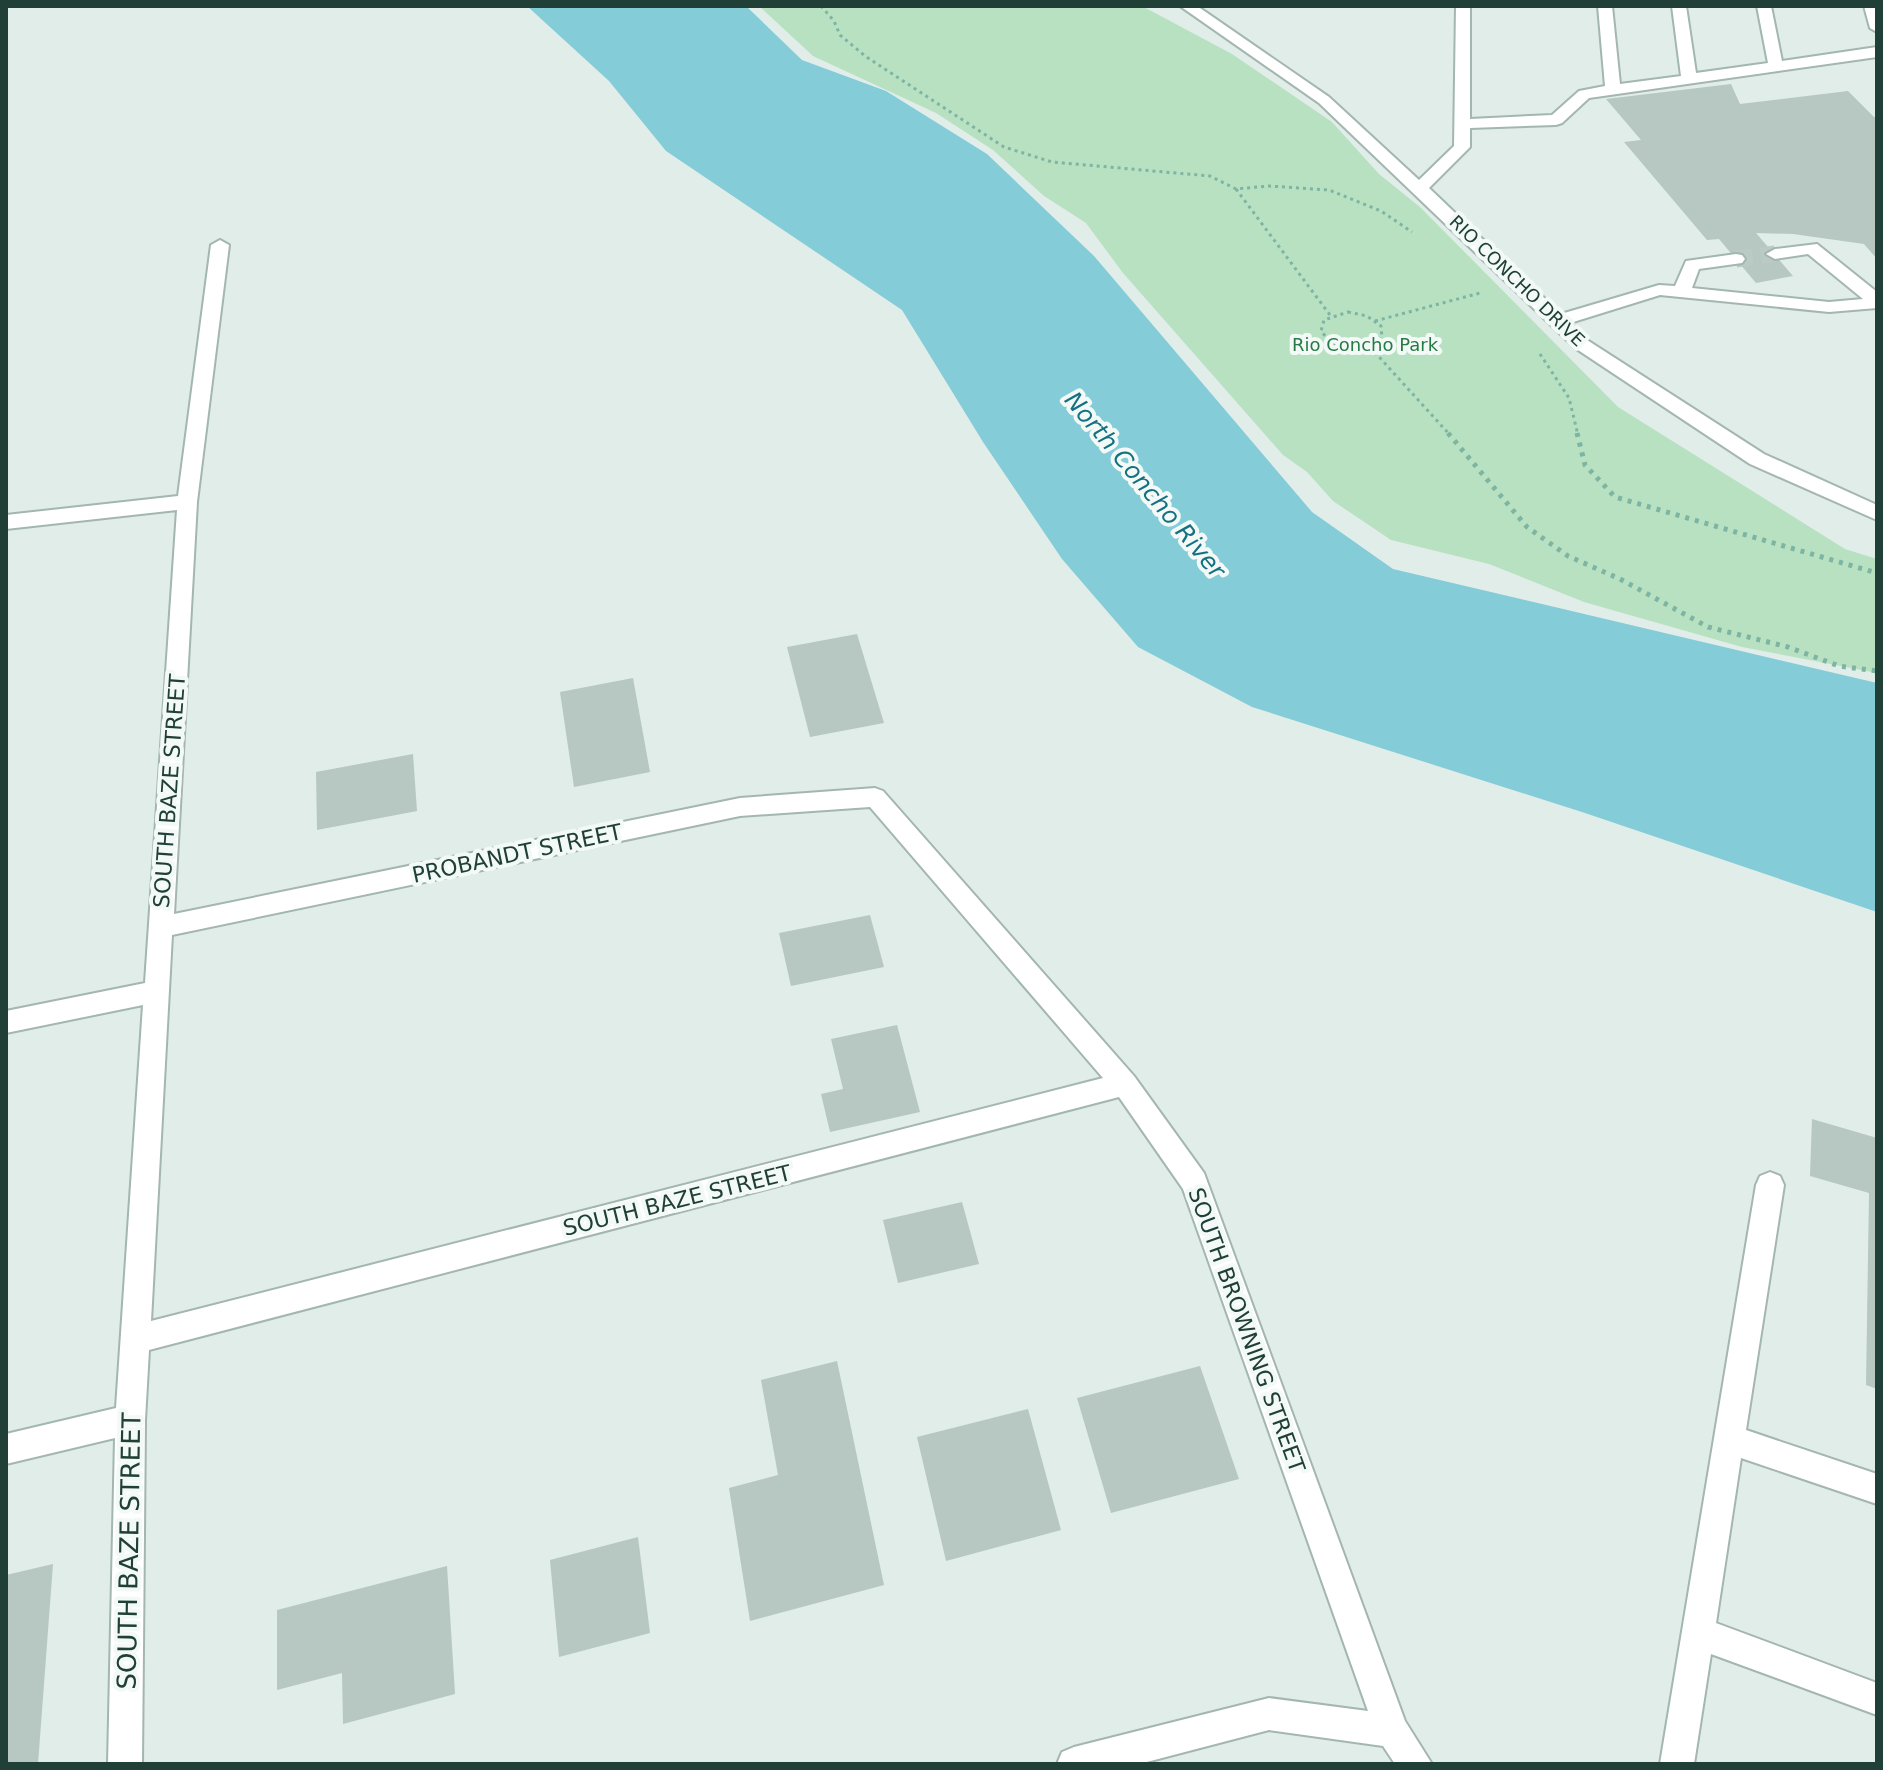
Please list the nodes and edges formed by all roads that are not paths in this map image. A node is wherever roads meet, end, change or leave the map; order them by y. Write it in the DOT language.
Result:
graph roads {
  1 [pos="1187,6"];
  2 [pos="1463,6"];
  3 [pos="1605,6"];
  4 [pos="1679,6"];
  5 [pos="1764,6"];
  6 [pos="1871,6"];
  7 [pos="1877,28"];
  8 [pos="1877,52"];
  9 [pos="1776,67"];
  10 [pos="1689,79"];
  11 [pos="1613,90"];
  12 [pos="1462,124"];
  13 [pos="1419,189"];
  14 [pos="220,245"];
  15 [pos="1775,254"];
  16 [pos="1736,259"];
  17 [pos="1682,292"];
  18 [pos="1877,302"];
  19 [pos="1557,321"];
  20 [pos="187,502"];
  21 [pos="1877,513"];
  22 [pos="6,522"];
  23 [pos="875,797"];
  24 [pos="161,927"];
  25 [pos="157,991"];
  26 [pos="6,1022"];
  27 [pos="1125,1084"];
  28 [pos="1770,1185"];
  29 [pos="135,1339"];
  30 [pos="130,1420"];
  31 [pos="1729,1439"];
  32 [pos="6,1449"];
  33 [pos="1877,1489"];
  34 [pos="1698,1633"];
  35 [pos="1877,1699"];
  36 [pos="1392,1731"];
  37 [pos="125,1764"];
  38 [pos="1074,1764"];
  39 [pos="1415,1764"];
  40 [pos="1677,1764"];
  1 -- 13 [label="street, RIO CONCHO DRIVE"];
  2 -- 12 [label="street"];
  3 -- 11 [label="street"];
  4 -- 10 [label="street"];
  5 -- 9 [label="street"];
  6 -- 7 [label="street"];
  8 -- 9 [label="street"];
  9 -- 10 [label="street"];
  10 -- 11 [label="street"];
  11 -- 12 [label="street"];
  12 -- 13 [label="street"];
  13 -- 19 [label="street, RIO CONCHO DRIVE"];
  14 -- 20 [label="street, SOUTH BAZE STREET"];
  15 -- 18 [label="street"];
  16 -- 17 [label="street"];
  17 -- 18 [label="street"];
  17 -- 19 [label="street"];
  19 -- 21 [label="street, RIO CONCHO DRIVE"];
  20 -- 22 [label="street"];
  20 -- 24 [label="street, SOUTH BAZE STREET"];
  23 -- 24 [label="street, PROBANDT STREET"];
  23 -- 27 [label="street, SOUTH BROWNING STREET"];
  24 -- 25 [label="street, SOUTH BAZE STREET"];
  25 -- 26 [label="street"];
  25 -- 29 [label="street, SOUTH BAZE STREET"];
  27 -- 29 [label="street, SOUTH BAZE STREET"];
  27 -- 36 [label="street, SOUTH BROWNING STREET"];
  28 -- 31 [label="street"];
  29 -- 30 [label="street, SOUTH BAZE STREET"];
  30 -- 32 [label="street"];
  30 -- 37 [label="street, SOUTH BAZE STREET"];
  31 -- 33 [label="street"];
  31 -- 34 [label="street"];
  34 -- 35 [label="street"];
  34 -- 40 [label="street"];
  36 -- 38 [label="street"];
  36 -- 39 [label="street, SOUTH BROWNING STREET"];
}
